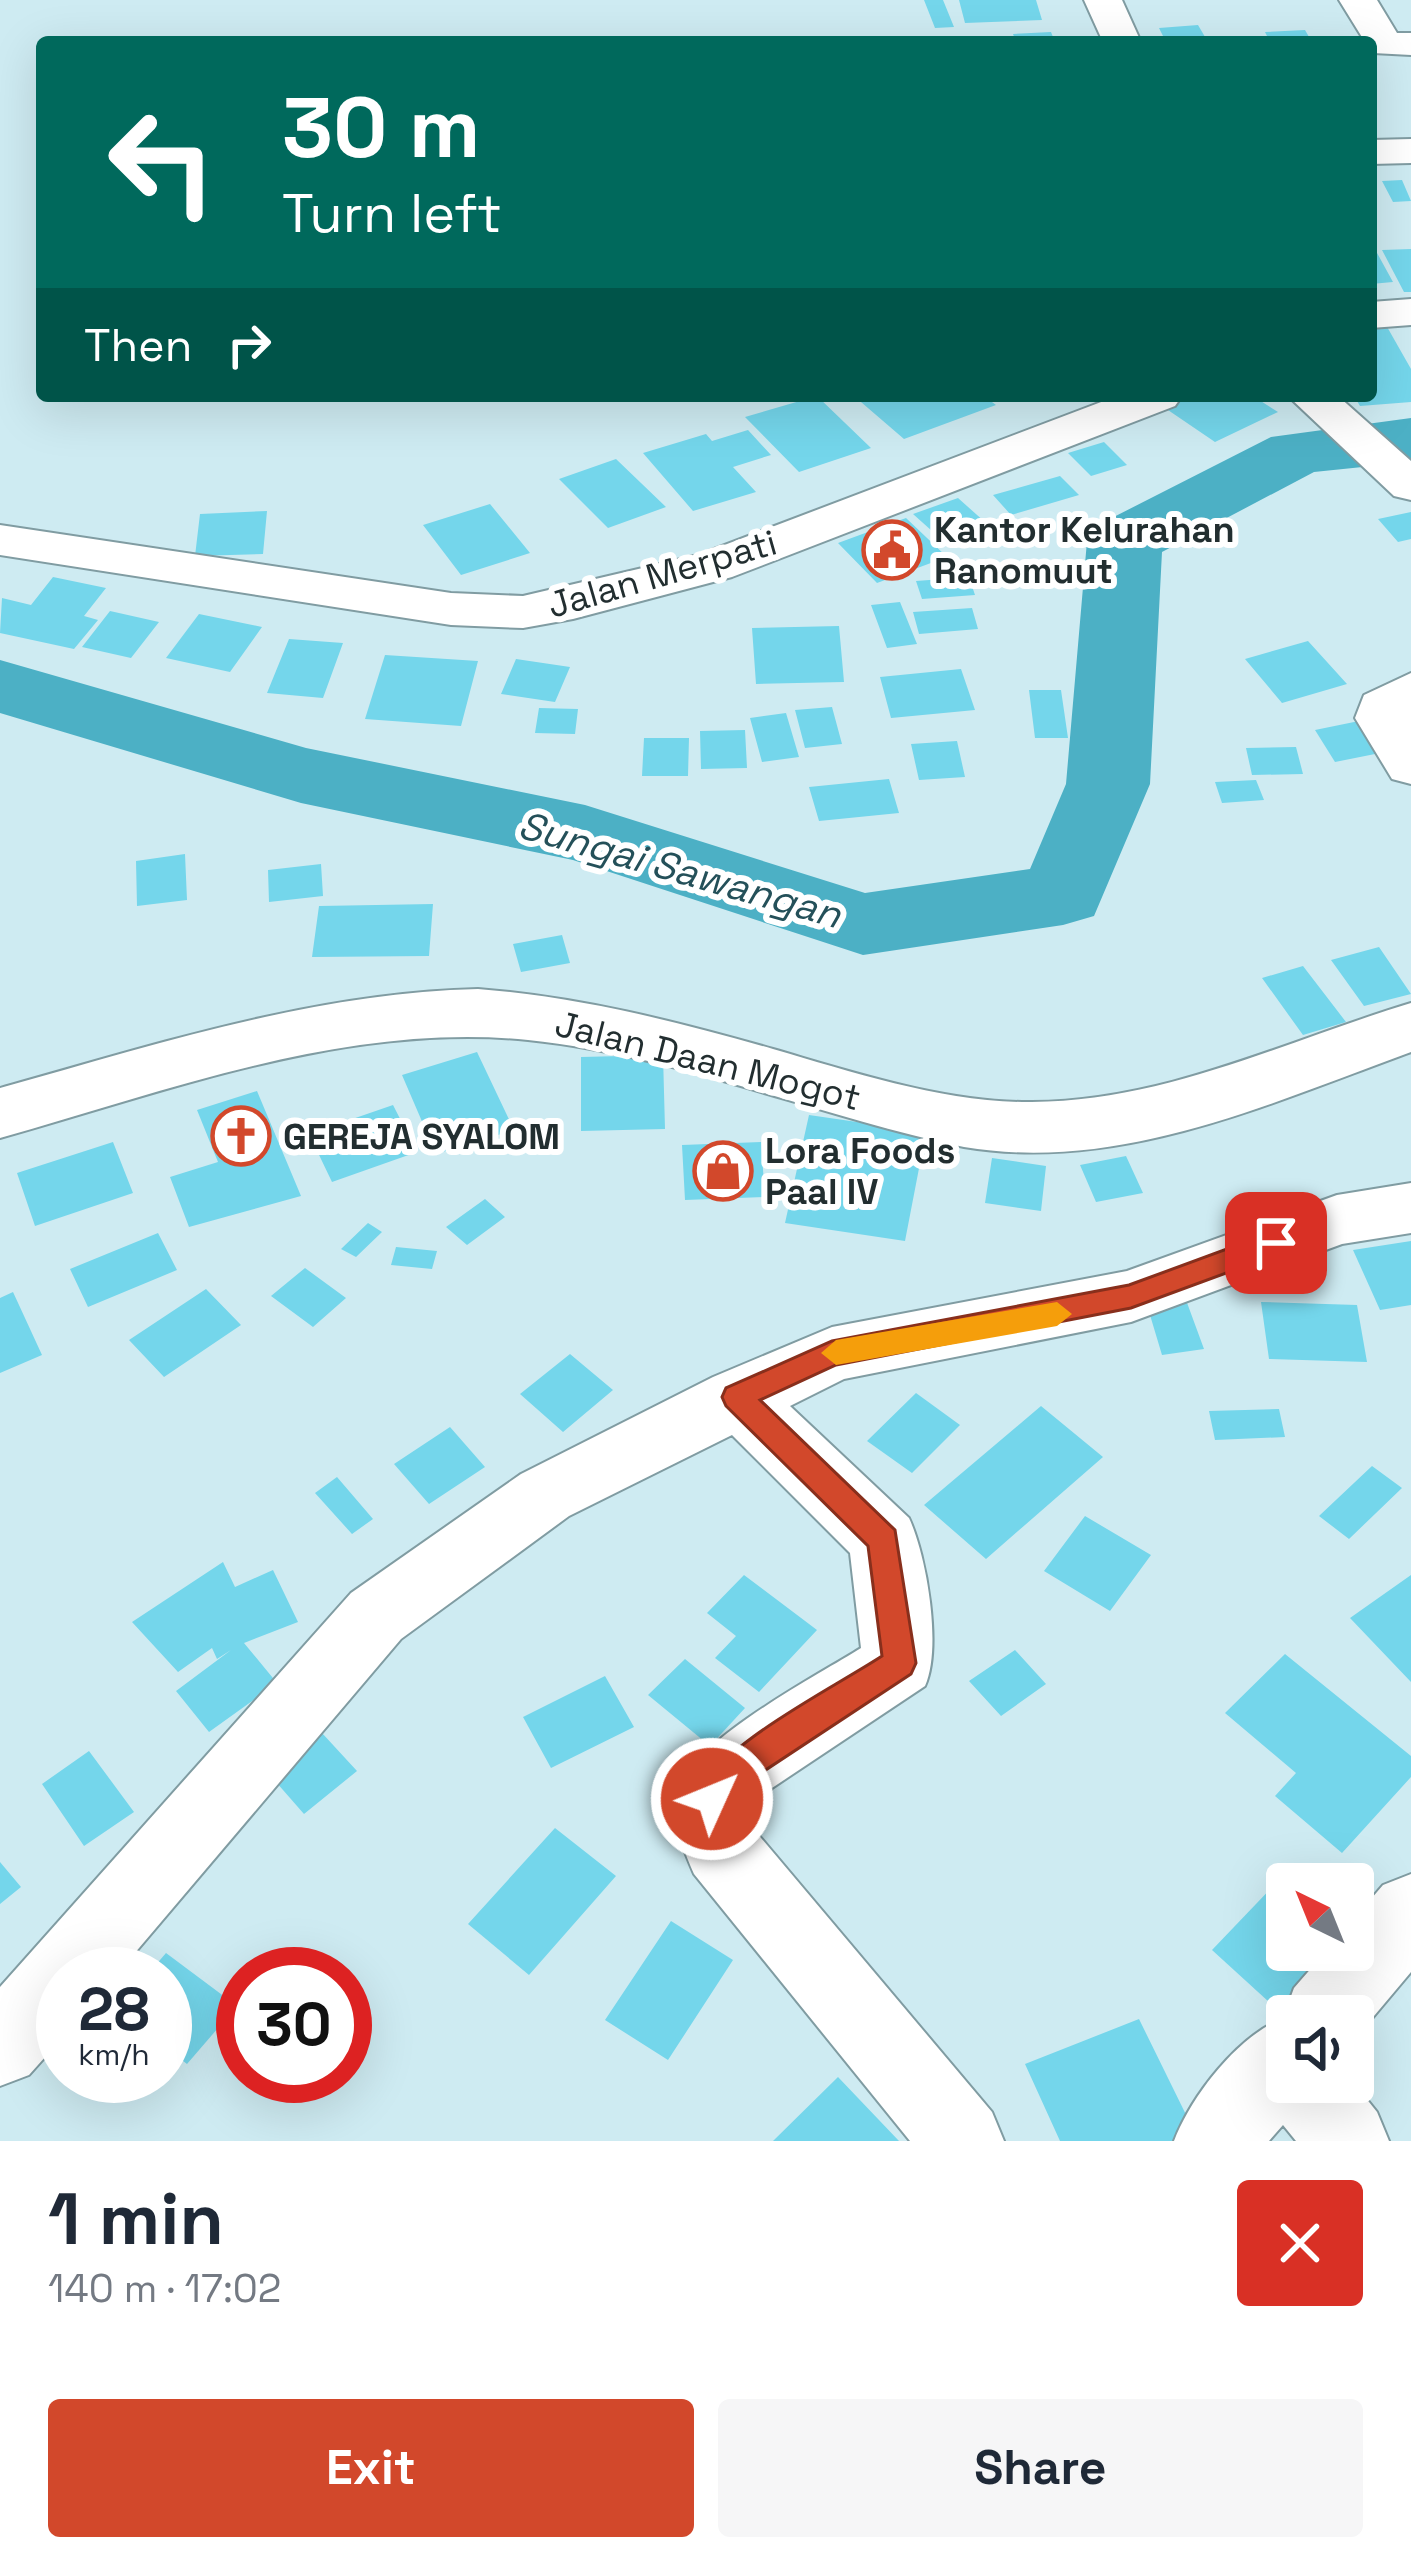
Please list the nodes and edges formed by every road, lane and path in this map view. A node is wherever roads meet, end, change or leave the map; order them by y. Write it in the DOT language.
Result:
graph roads {
  1 [pos="1103,0"];
  2 [pos="1358,0"];
  3 [pos="1119,36"];
  4 [pos="1399,45"];
  5 [pos="1411,88"];
  6 [pos="1411,151"];
  7 [pos="1377,152"];
  8 [pos="1411,312"];
  9 [pos="1377,315"];
  10 [pos="1143,402"];
  11 [pos="1318,402"];
  12 [pos="1411,486"];
  13 [pos="0,540"];
  14 [pos="1411,690"];
  15 [pos="1411,766"];
  16 [pos="1411,1028"];
  17 [pos="0,1113"];
  18 [pos="1411,1208"];
  19 [pos="737,1397"];
  20 [pos="1411,1912"];
  21 [pos="90,1947"];
  22 [pos="1345,1995"];
  23 [pos="36,2007"];
  24 [pos="0,2046"];
  25 [pos="1266,2087"];
  26 [pos="1325,2103"];
  27 [pos="963,2141"];
  28 [pos="1215,2141"];
  29 [pos="1348,2141"];
  1 -- 3 [label="street"];
  2 -- 4 [label="street"];
  4 -- 5 [label="street"];
  6 -- 7 [label="street"];
  8 -- 9 [label="street"];
  10 -- 13 [label="street, Jalan Merpati"];
  11 -- 12 [label="street"];
  14 -- 15 [label="street"];
  16 -- 17 [label="main road, Jalan Daan Mogot"];
  18 -- 19 [label="street"];
  19 -- 21 [label="street"];
  19 -- 27 [label="street"];
  20 -- 22 [label="street"];
  23 -- 24 [label="street"];
  25 -- 28 [label="street"];
  26 -- 29 [label="street"];
}
